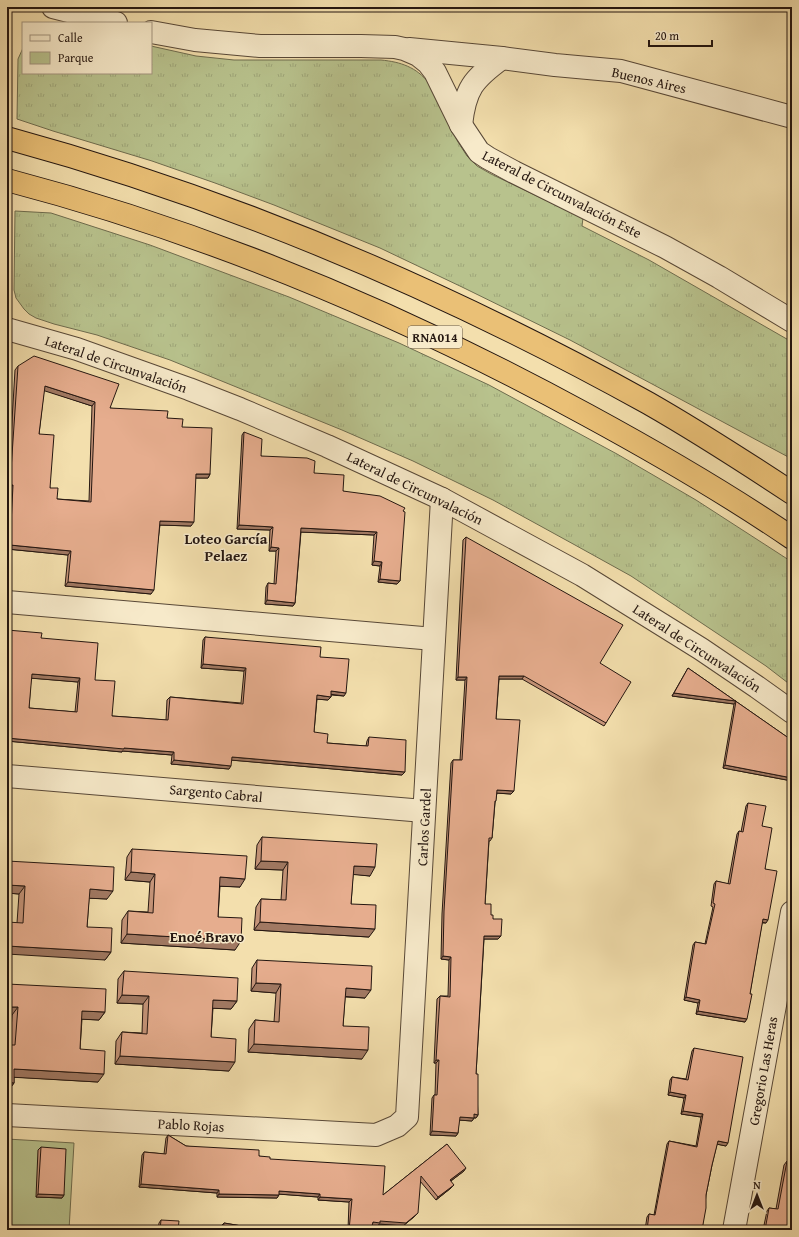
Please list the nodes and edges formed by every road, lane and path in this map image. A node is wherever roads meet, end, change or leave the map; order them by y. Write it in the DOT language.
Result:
graph roads {
  1 [pos="53,7"];
  2 [pos="112,22"];
  3 [pos="152,32"];
  4 [pos="404,48"];
  5 [pos="502,58"];
  6 [pos="792,118"];
  7 [pos="461,125"];
  8 [pos="7,138"];
  9 [pos="7,180"];
  10 [pos="792,321"];
  11 [pos="7,329"];
  12 [pos="648,404"];
  13 [pos="792,476"];
  14 [pos="792,493"];
  15 [pos="442,499"];
  16 [pos="792,538"];
  17 [pos="7,602"];
  18 [pos="434,639"];
  19 [pos="792,712"];
  20 [pos="7,776"];
  21 [pos="424,811"];
  22 [pos="792,912"];
  23 [pos="7,1115"];
  24 [pos="376,1135"];
  25 [pos="734,1230"];
  1 -- 2 [label="street"];
  3 -- 4 [label="street, Lateral de Circunvalación Este"];
  4 -- 5 [label="street, Buenos Aires"];
  4 -- 7 [label="street, Lateral de Circunvalación Este"];
  5 -- 6 [label="street, Buenos Aires"];
  5 -- 7 [label="street"];
  7 -- 10 [label="street, Lateral de Circunvalación Este"];
  8 -- 12 [label="highway, RNA014"];
  9 -- 16 [label="highway, RNA014"];
  11 -- 15 [label="street, Lateral de Circunvalación"];
  12 -- 13 [label="highway"];
  12 -- 14 [label="highway, RNA014"];
  15 -- 18 [label="street, Carlos Gardel"];
  15 -- 19 [label="street, Lateral de Circunvalación"];
  17 -- 18 [label="street"];
  18 -- 21 [label="street, Carlos Gardel"];
  20 -- 21 [label="street, Sargento Cabral"];
  21 -- 24 [label="street, Carlos Gardel"];
  22 -- 25 [label="street, Gregorio Las Heras"];
  23 -- 24 [label="street, Pablo Rojas"];
}
